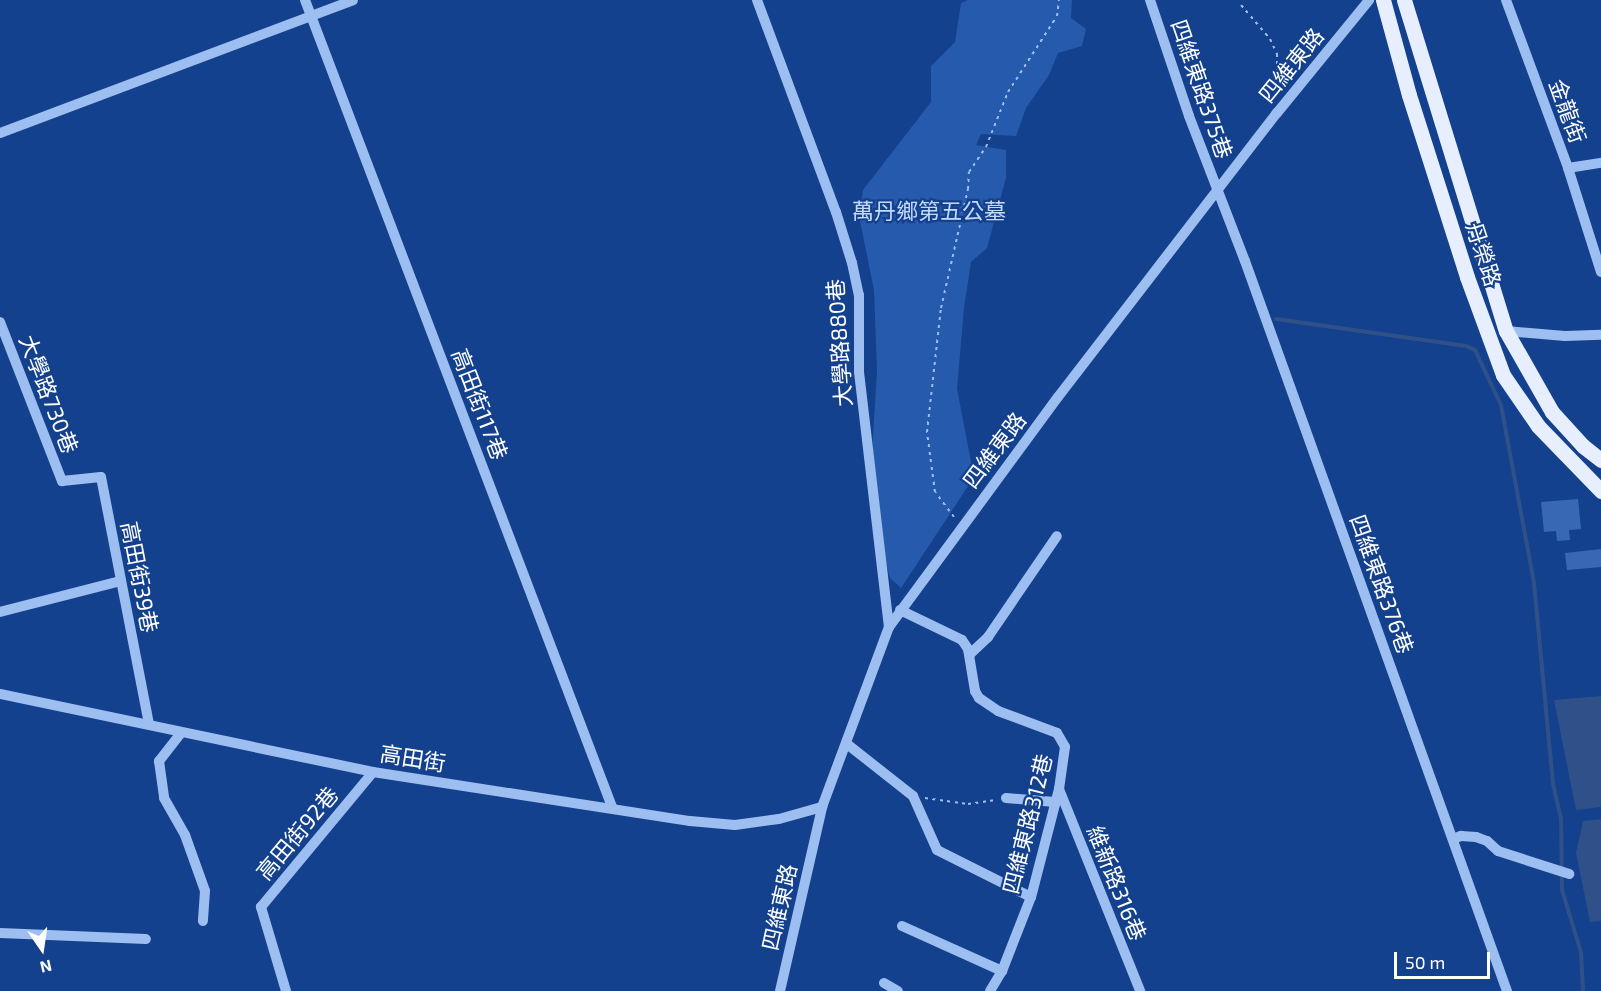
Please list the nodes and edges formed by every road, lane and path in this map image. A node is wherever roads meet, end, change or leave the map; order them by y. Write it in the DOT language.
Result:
graph roads {
  1 [pos="305,0"];
  2 [pos="353,0"];
  3 [pos="758,0"];
  4 [pos="1059,0"];
  5 [pos="1150,0"];
  6 [pos="1369,0"];
  7 [pos="1383,0"];
  8 [pos="1404,0"];
  9 [pos="1506,0"];
  10 [pos="1241,5"];
  11 [pos="311,15"];
  12 [pos="1277,113"];
  13 [pos="0,133"];
  14 [pos="1601,162"];
  15 [pos="1568,168"];
  16 [pos="1216,192"];
  17 [pos="1601,271"];
  18 [pos="0,322"];
  19 [pos="1506,331"];
  20 [pos="1601,335"];
  21 [pos="1583,446"];
  22 [pos="1601,448"];
  23 [pos="1601,460"];
  24 [pos="62,481"];
  25 [pos="1601,491"];
  26 [pos="962,527"];
  27 [pos="1057,536"];
  28 [pos="121,581"];
  29 [pos="900,610"];
  30 [pos="0,612"];
  31 [pos="889,627"];
  32 [pos="970,654"];
  33 [pos="0,694"];
  34 [pos="148,724"];
  35 [pos="181,733"];
  36 [pos="847,744"];
  37 [pos="373,772"];
  38 [pos="1059,789"];
  39 [pos="914,796"];
  40 [pos="1006,798"];
  41 [pos="1055,802"];
  42 [pos="612,807"];
  43 [pos="822,807"];
  44 [pos="1453,839"];
  45 [pos="1569,874"];
  46 [pos="1031,897"];
  47 [pos="203,921"];
  48 [pos="902,926"];
  49 [pos="0,933"];
  50 [pos="146,939"];
  51 [pos="1002,971"];
  52 [pos="884,983"];
  53 [pos="286,991"];
  54 [pos="780,991"];
  55 [pos="898,991"];
  56 [pos="990,991"];
  57 [pos="1140,991"];
  58 [pos="1507,991"];
  1 -- 11 [label="street, 高田街117巷"];
  2 -- 11 [label="street"];
  3 -- 31 [label="street, 大學路880巷"];
  4 -- 26 [label="path"];
  5 -- 16 [label="street, 四維東路375巷"];
  6 -- 12 [label="street, 四維東路"];
  7 -- 25 [label="main road, 丹榮路"];
  8 -- 19 [label="main road, 丹榮路"];
  9 -- 15 [label="street, 金龍街"];
  10 -- 12 [label="path"];
  11 -- 13 [label="street"];
  11 -- 42 [label="street, 高田街117巷"];
  12 -- 16 [label="street, 四維東路"];
  14 -- 15 [label="street"];
  15 -- 17 [label="street, 金龍街"];
  16 -- 26 [label="street, 四維東路"];
  16 -- 44 [label="street, 四維東路376巷"];
  18 -- 24 [label="street, 大學路730巷"];
  19 -- 20 [label="street"];
  19 -- 21 [label="main road, 丹榮路"];
  21 -- 22 [label="street"];
  21 -- 23 [label="main road, 丹榮路"];
  24 -- 28 [label="street, 高田街39巷"];
  26 -- 29 [label="street, 四維東路"];
  27 -- 32 [label="street"];
  28 -- 30 [label="street"];
  28 -- 34 [label="street, 高田街39巷"];
  29 -- 31 [label="street, 四維東路"];
  29 -- 32 [label="street"];
  31 -- 36 [label="street, 四維東路"];
  32 -- 38 [label="street, 四維東路312巷"];
  33 -- 34 [label="street, 高田街"];
  34 -- 35 [label="street, 高田街"];
  35 -- 37 [label="street, 高田街"];
  35 -- 47 [label="street"];
  36 -- 39 [label="street"];
  36 -- 43 [label="street, 四維東路"];
  37 -- 42 [label="street, 高田街"];
  37 -- 53 [label="street, 高田街92巷"];
  38 -- 41 [label="street, 四維東路312巷"];
  38 -- 57 [label="street, 維新路316巷"];
  39 -- 40 [label="path"];
  39 -- 46 [label="street"];
  40 -- 41 [label="street"];
  41 -- 46 [label="street, 四維東路312巷"];
  42 -- 43 [label="street, 高田街"];
  43 -- 54 [label="street, 四維東路"];
  44 -- 45 [label="street"];
  44 -- 58 [label="street, 四維東路376巷"];
  46 -- 51 [label="street, 四維東路312巷"];
  48 -- 51 [label="street"];
  49 -- 50 [label="street"];
  51 -- 56 [label="street, 四維東路312巷"];
  52 -- 55 [label="street"];
}
